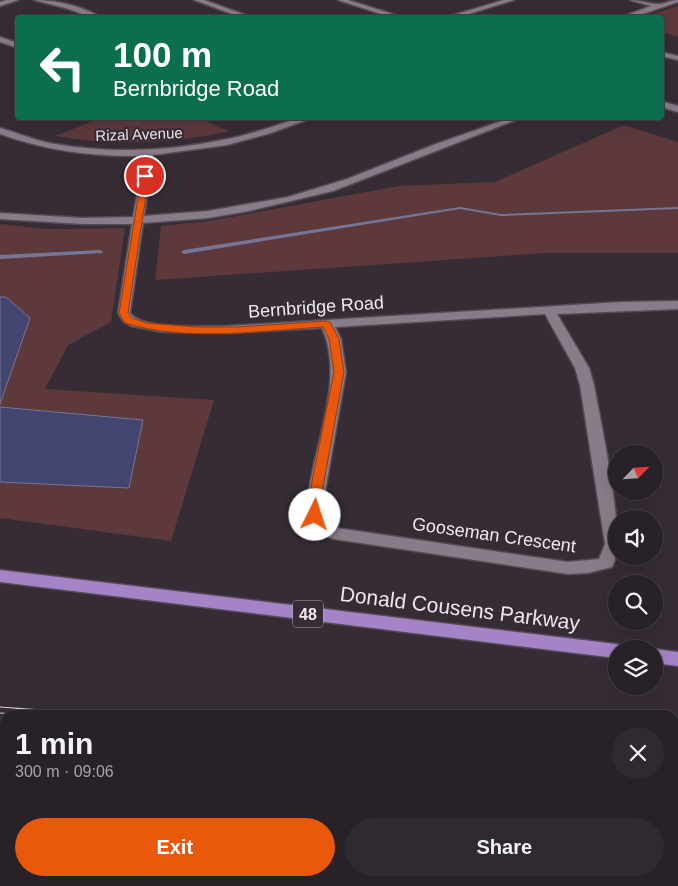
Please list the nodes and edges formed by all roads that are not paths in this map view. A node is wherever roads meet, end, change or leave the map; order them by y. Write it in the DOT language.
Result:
graph roads {
  1 [pos="15,0"];
  2 [pos="37,0"];
  3 [pos="196,0"];
  4 [pos="341,0"];
  5 [pos="485,0"];
  6 [pos="511,0"];
  7 [pos="633,0"];
  8 [pos="678,0"];
  9 [pos="499,3"];
  10 [pos="0,4"];
  11 [pos="659,6"];
  12 [pos="91,15"];
  13 [pos="242,15"];
  14 [pos="392,15"];
  15 [pos="457,15"];
  16 [pos="631,15"];
  17 [pos="0,39"];
  18 [pos="15,45"];
  19 [pos="664,55"];
  20 [pos="678,58"];
  21 [pos="664,105"];
  22 [pos="678,109"];
  23 [pos="301,120"];
  24 [pos="511,120"];
  25 [pos="0,131"];
  26 [pos="149,151"];
  27 [pos="0,216"];
  28 [pos="138,219"];
  29 [pos="678,305"];
  30 [pos="549,310"];
  31 [pos="326,324"];
  32 [pos="0,576"];
  33 [pos="608,650"];
  34 [pos="663,657"];
  35 [pos="678,658"];
  1 -- 10 [label="street"];
  2 -- 12 [label="street"];
  3 -- 13 [label="street"];
  4 -- 14 [label="street"];
  5 -- 9 [label="street"];
  6 -- 9 [label="street"];
  7 -- 11 [label="street"];
  8 -- 11 [label="street"];
  9 -- 15 [label="street"];
  11 -- 16 [label="street"];
  17 -- 18 [label="street"];
  19 -- 20 [label="street"];
  21 -- 22 [label="street"];
  23 -- 26 [label="street, Rizal Avenue"];
  24 -- 28 [label="street"];
  25 -- 26 [label="street, Rizal Avenue"];
  26 -- 28 [label="street, Bernbridge Road"];
  27 -- 28 [label="street"];
  28 -- 31 [label="street, Bernbridge Road"];
  29 -- 30 [label="street, Bernbridge Road"];
  30 -- 31 [label="street, Bernbridge Road"];
  30 -- 31 [label="street, Gooseman Crescent"];
  32 -- 33 [label="main road, Donald Cousens Parkway / 48"];
  34 -- 35 [label="main road"];
}
